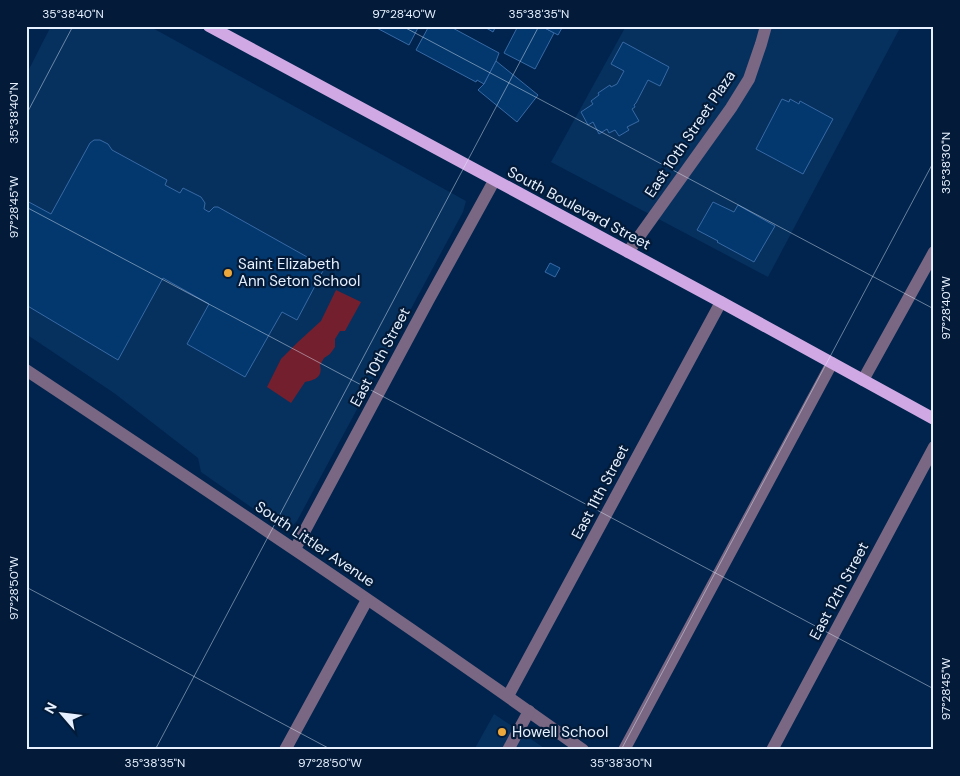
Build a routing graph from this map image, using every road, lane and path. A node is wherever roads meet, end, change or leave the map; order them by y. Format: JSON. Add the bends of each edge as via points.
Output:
{"nodes":[{"id":1,"x":209,"y":26,"type":"edge"},
{"id":2,"x":766,"y":26,"type":"edge"},
{"id":3,"x":494,"y":180,"type":"junction"},
{"id":4,"x":628,"y":252,"type":"junction"},
{"id":5,"x":934,"y":252,"type":"edge"},
{"id":6,"x":721,"y":302,"type":"junction"},
{"id":7,"x":832,"y":363,"type":"junction"},
{"id":8,"x":26,"y":370,"type":"edge"},
{"id":9,"x":863,"y":380,"type":"junction"},
{"id":10,"x":934,"y":419,"type":"edge"},
{"id":11,"x":934,"y":447,"type":"edge"},
{"id":12,"x":295,"y":549,"type":"junction"},
{"id":13,"x":367,"y":600,"type":"junction"},
{"id":14,"x":508,"y":696,"type":"junction"},
{"id":15,"x":529,"y":711,"type":"junction"},
{"id":16,"x":285,"y":750,"type":"edge"},
{"id":17,"x":508,"y":750,"type":"edge"},
{"id":18,"x":583,"y":750,"type":"edge"},
{"id":19,"x":624,"y":750,"type":"edge"},
{"id":20,"x":772,"y":750,"type":"edge"}],
"edges":[{"from":1,"to":3,"type":"main road","name":"South Boulevard Street"},
{"from":2,"to":4,"type":"street","name":"East 10th Street Plaza","via":[[748,79],[731,108]]},
{"from":3,"to":4,"type":"main road","name":"South Boulevard Street"},
{"from":3,"to":12,"type":"street","name":"East 10th Street"},
{"from":4,"to":6,"type":"main road","name":"South Boulevard Street"},
{"from":5,"to":9,"type":"street"},
{"from":6,"to":7,"type":"main road","name":"South Boulevard Street"},
{"from":6,"to":14,"type":"street","name":"East 11th Street"},
{"from":7,"to":9,"type":"main road","name":"South Boulevard Street"},
{"from":7,"to":19,"type":"street"},
{"from":8,"to":12,"type":"street","name":"South Littler Avenue"},
{"from":9,"to":10,"type":"main road","name":"South Boulevard Street"},
{"from":11,"to":20,"type":"street","name":"East 12th Street"},
{"from":12,"to":13,"type":"street","name":"South Littler Avenue"},
{"from":13,"to":14,"type":"street","name":"South Littler Avenue"},
{"from":13,"to":16,"type":"street"},
{"from":14,"to":15,"type":"street","name":"South Littler Avenue"},
{"from":15,"to":17,"type":"street"},
{"from":15,"to":18,"type":"street","name":"South Littler Avenue"}]}
